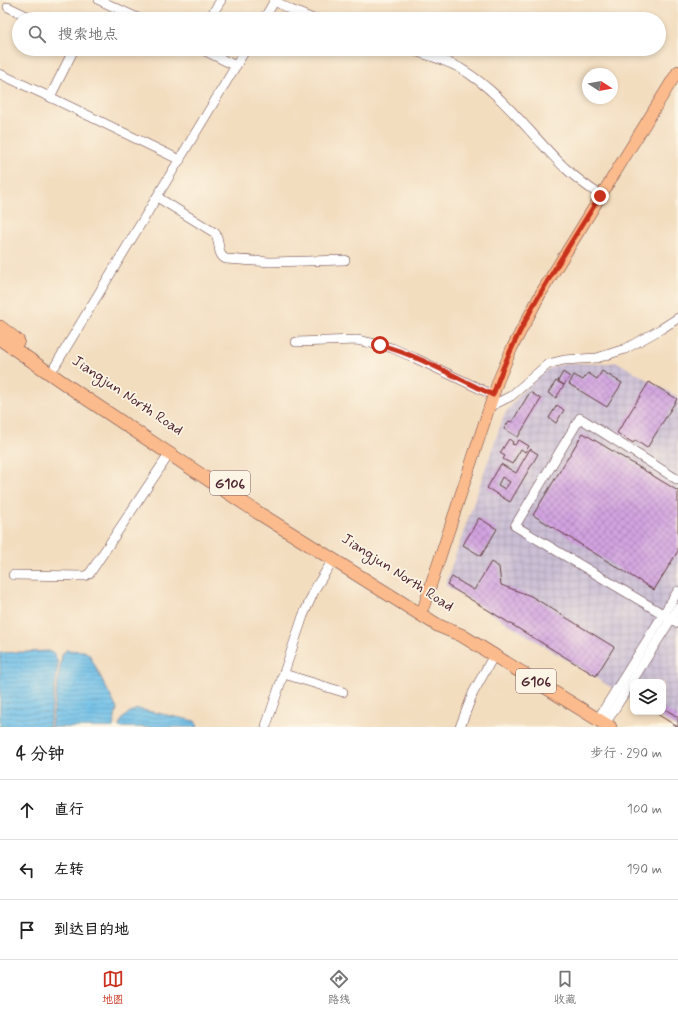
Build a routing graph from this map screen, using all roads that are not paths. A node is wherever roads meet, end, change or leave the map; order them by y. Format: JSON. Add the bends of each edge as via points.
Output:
{"nodes":[{"id":1,"x":99,"y":0,"type":"edge"},
{"id":2,"x":221,"y":0,"type":"edge"},
{"id":3,"x":273,"y":1,"type":"edge"},
{"id":4,"x":8,"y":7,"type":"dead end"},
{"id":5,"x":18,"y":12,"type":"edge"},
{"id":6,"x":125,"y":12,"type":"edge"},
{"id":7,"x":213,"y":12,"type":"edge"},
{"id":8,"x":268,"y":12,"type":"edge"},
{"id":9,"x":296,"y":12,"type":"edge"},
{"id":10,"x":70,"y":56,"type":"edge"},
{"id":11,"x":215,"y":56,"type":"edge"},
{"id":12,"x":242,"y":56,"type":"edge"},
{"id":13,"x":430,"y":56,"type":"edge"},
{"id":14,"x":236,"y":66,"type":"junction"},
{"id":15,"x":678,"y":71,"type":"edge"},
{"id":16,"x":0,"y":74,"type":"edge"},
{"id":17,"x":50,"y":97,"type":"junction"},
{"id":18,"x":180,"y":160,"type":"junction"},
{"id":19,"x":600,"y":196,"type":"junction"},
{"id":20,"x":157,"y":197,"type":"junction"},
{"id":21,"x":345,"y":260,"type":"dead end"},
{"id":22,"x":678,"y":318,"type":"edge"},
{"id":23,"x":0,"y":328,"type":"edge"},
{"id":24,"x":0,"y":339,"type":"edge"},
{"id":25,"x":296,"y":342,"type":"dead end"},
{"id":26,"x":55,"y":366,"type":"junction"},
{"id":27,"x":493,"y":395,"type":"junction"},
{"id":28,"x":489,"y":407,"type":"junction"},
{"id":29,"x":170,"y":453,"type":"junction"},
{"id":30,"x":678,"y":480,"type":"edge"},
{"id":31,"x":333,"y":560,"type":"junction"},
{"id":32,"x":14,"y":575,"type":"dead end"},
{"id":33,"x":678,"y":591,"type":"edge"},
{"id":34,"x":424,"y":606,"type":"junction"},
{"id":35,"x":678,"y":608,"type":"edge"},
{"id":36,"x":671,"y":618,"type":"edge"},
{"id":37,"x":461,"y":634,"type":"junction"},
{"id":38,"x":494,"y":655,"type":"junction"},
{"id":39,"x":284,"y":674,"type":"junction"},
{"id":40,"x":343,"y":692,"type":"dead end"},
{"id":41,"x":604,"y":723,"type":"edge"},
{"id":42,"x":266,"y":726,"type":"edge"},
{"id":43,"x":460,"y":727,"type":"edge"}],
"edges":[{"from":1,"to":6,"type":"street"},
{"from":2,"to":7,"type":"street"},
{"from":3,"to":8,"type":"street"},
{"from":3,"to":9,"type":"street"},
{"from":4,"to":5,"type":"street"},
{"from":10,"to":17,"type":"street"},
{"from":11,"to":14,"type":"street"},
{"from":12,"to":14,"type":"street"},
{"from":13,"to":19,"type":"street","via":[[469,74],[494,94],[517,115],[563,166]]},
{"from":14,"to":18,"type":"street"},
{"from":15,"to":19,"type":"main road"},
{"from":16,"to":17,"type":"street"},
{"from":17,"to":18,"type":"street"},
{"from":18,"to":20,"type":"street"},
{"from":19,"to":27,"type":"main road","via":[[530,311],[503,367]]},
{"from":20,"to":21,"type":"street","via":[[216,233],[222,258],[270,262]]},
{"from":20,"to":26,"type":"street"},
{"from":22,"to":28,"type":"street","via":[[625,349],[597,358],[564,360],[548,364],[511,396]]},
{"from":23,"to":26,"type":"highway","name":"Jiangjun North Road","number":"G106"},
{"from":24,"to":29,"type":"highway","name":"Jiangjun North Road","number":"G106"},
{"from":25,"to":27,"type":"street","via":[[357,340],[392,348]]},
{"from":26,"to":34,"type":"highway","name":"Jiangjun North Road","number":"G106","via":[[262,504]]},
{"from":27,"to":28,"type":"main road"},
{"from":28,"to":34,"type":"main road"},
{"from":29,"to":31,"type":"highway","name":"Jiangjun North Road","number":"G106"},
{"from":29,"to":32,"type":"street","via":[[90,573],[85,576]]},
{"from":30,"to":36,"type":"street","via":[[580,418],[515,526]]},
{"from":31,"to":37,"type":"highway","name":"Jiangjun North Road","number":"G106","via":[[439,626]]},
{"from":31,"to":39,"type":"street","via":[[307,606]]},
{"from":33,"to":36,"type":"street"},
{"from":34,"to":37,"type":"highway","name":"Jiangjun North Road","number":"G106"},
{"from":35,"to":36,"type":"street"},
{"from":36,"to":41,"type":"street"},
{"from":37,"to":38,"type":"highway","number":"G106"},
{"from":38,"to":41,"type":"highway","number":"G106"},
{"from":38,"to":43,"type":"street","via":[[473,693]]},
{"from":39,"to":40,"type":"street"},
{"from":39,"to":42,"type":"street"}]}
